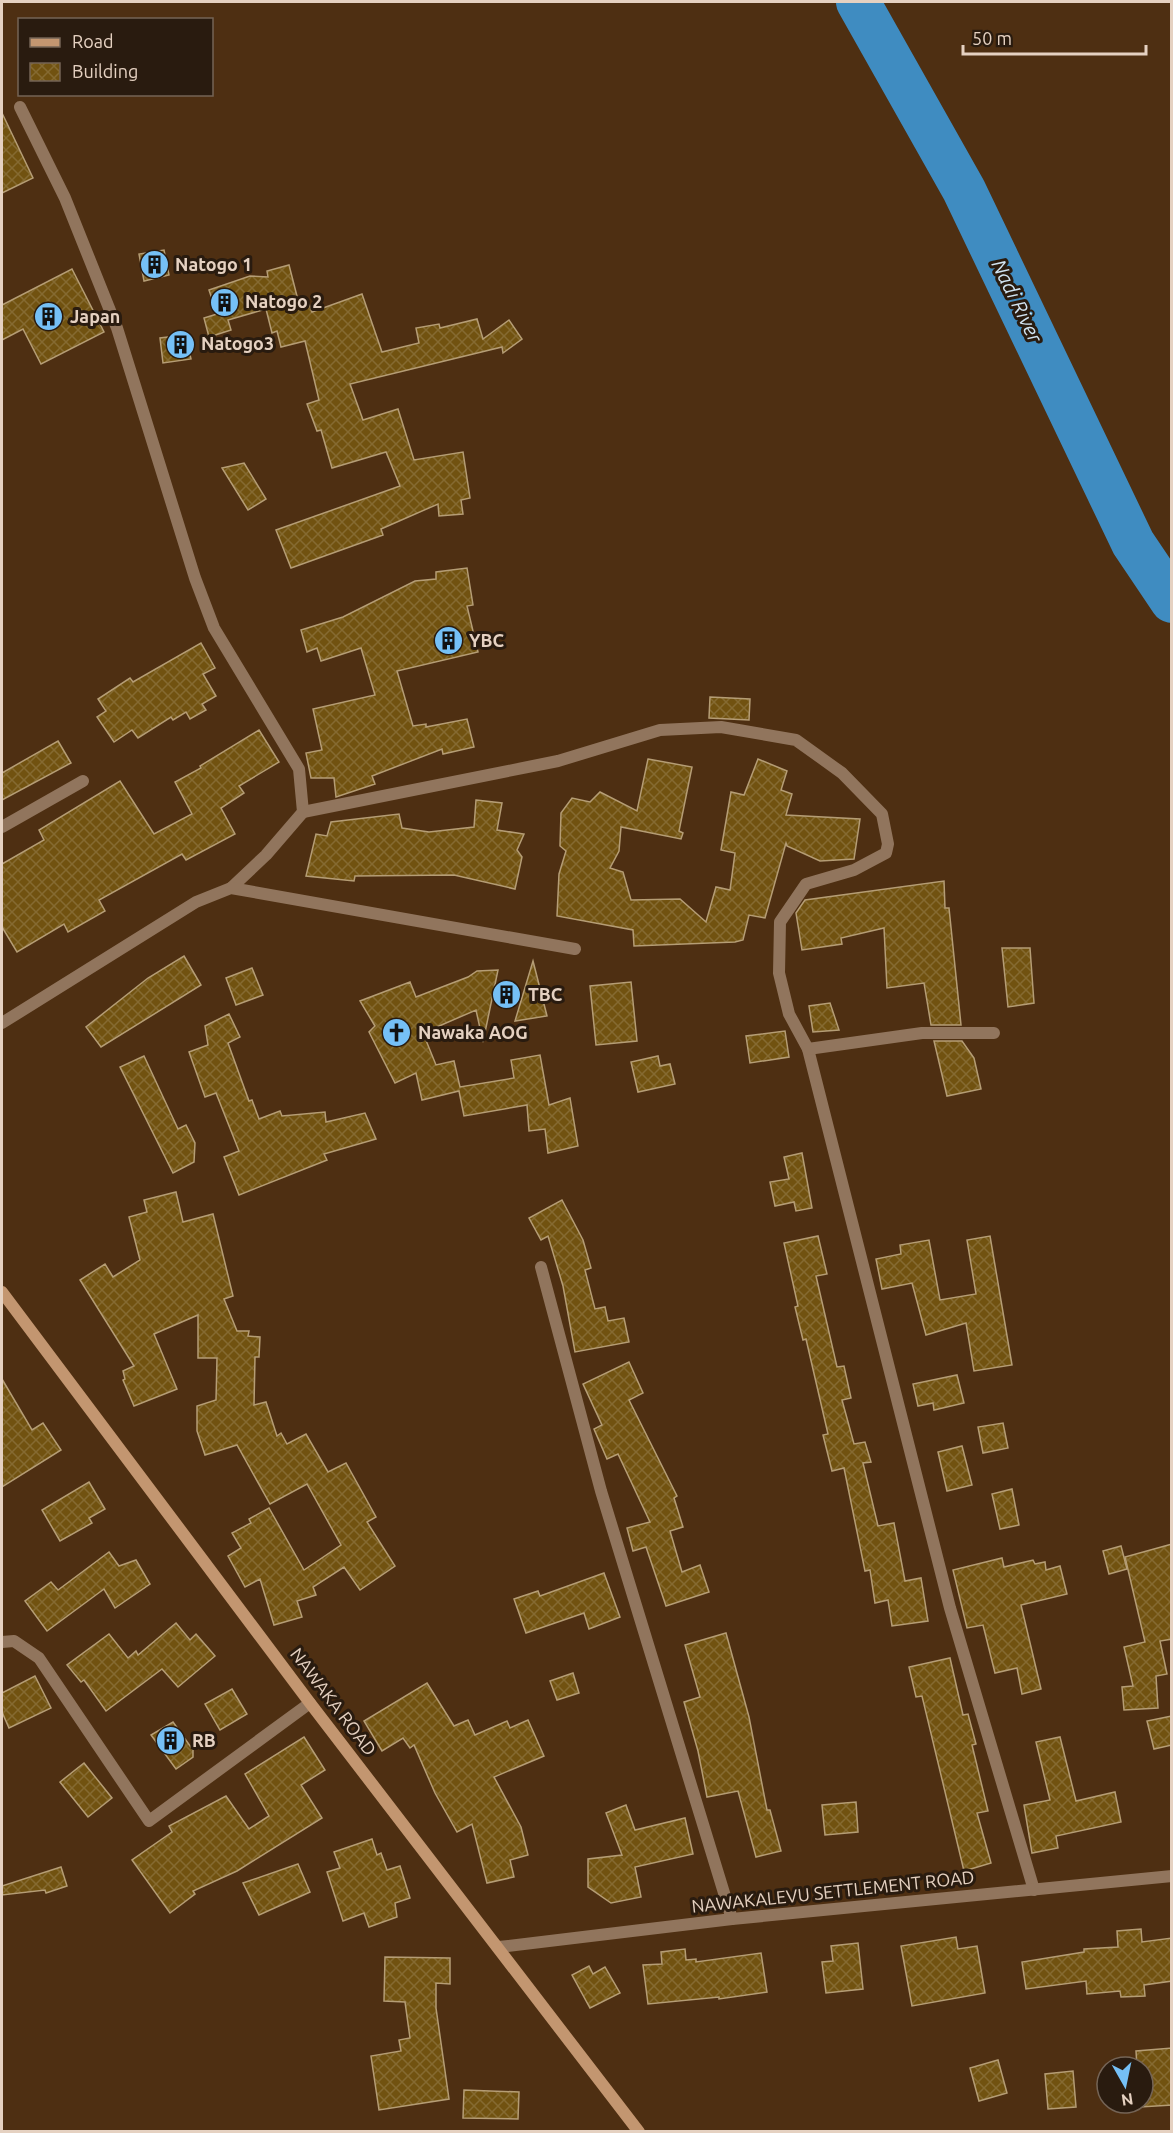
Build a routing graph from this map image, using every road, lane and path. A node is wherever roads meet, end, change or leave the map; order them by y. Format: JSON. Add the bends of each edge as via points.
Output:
{"nodes":[{"id":1,"x":20,"y":108,"type":"dead end"},
{"id":2,"x":83,"y":781,"type":"dead end"},
{"id":3,"x":303,"y":812,"type":"junction"},
{"id":4,"x":2,"y":827,"type":"edge"},
{"id":5,"x":231,"y":888,"type":"junction"},
{"id":6,"x":576,"y":949,"type":"dead end"},
{"id":7,"x":2,"y":1023,"type":"edge"},
{"id":8,"x":994,"y":1033,"type":"dead end"},
{"id":9,"x":807,"y":1049,"type":"junction"},
{"id":10,"x":541,"y":1267,"type":"dead end"},
{"id":11,"x":2,"y":1292,"type":"edge"},
{"id":12,"x":2,"y":1642,"type":"edge"},
{"id":13,"x":310,"y":1703,"type":"junction"},
{"id":14,"x":1172,"y":1876,"type":"edge"},
{"id":15,"x":1034,"y":1890,"type":"junction"},
{"id":16,"x":732,"y":1919,"type":"junction"},
{"id":17,"x":499,"y":1947,"type":"junction"},
{"id":18,"x":639,"y":2132,"type":"edge"}],
"edges":[{"from":1,"to":3,"type":"street","via":[[65,198],[117,328],[214,628],[299,769]]},
{"from":2,"to":4,"type":"street"},
{"from":3,"to":5,"type":"street"},
{"from":3,"to":9,"type":"street","via":[[558,761],[660,730],[721,727],[796,740],[842,772],[882,814],[888,844],[886,854],[854,870],[806,884],[780,922],[779,973],[789,1014]]},
{"from":5,"to":6,"type":"street"},
{"from":5,"to":7,"type":"street","via":[[196,902]]},
{"from":8,"to":9,"type":"street","via":[[922,1033]]},
{"from":9,"to":15,"type":"street","via":[[950,1608]]},
{"from":10,"to":16,"type":"street","via":[[601,1491]]},
{"from":11,"to":13,"type":"street","name":"NAWAKA ROAD"},
{"from":12,"to":13,"type":"street","via":[[14,1641],[39,1658],[149,1821]]},
{"from":13,"to":17,"type":"street","name":"NAWAKA ROAD"},
{"from":14,"to":15,"type":"street","name":"NAWAKALEVU SETTLEMENT ROAD"},
{"from":15,"to":16,"type":"street","name":"NAWAKALEVU SETTLEMENT ROAD"},
{"from":16,"to":17,"type":"street","name":"NAWAKALEVU SETTLEMENT ROAD"},
{"from":17,"to":18,"type":"street","name":"NAWAKA ROAD"}]}
